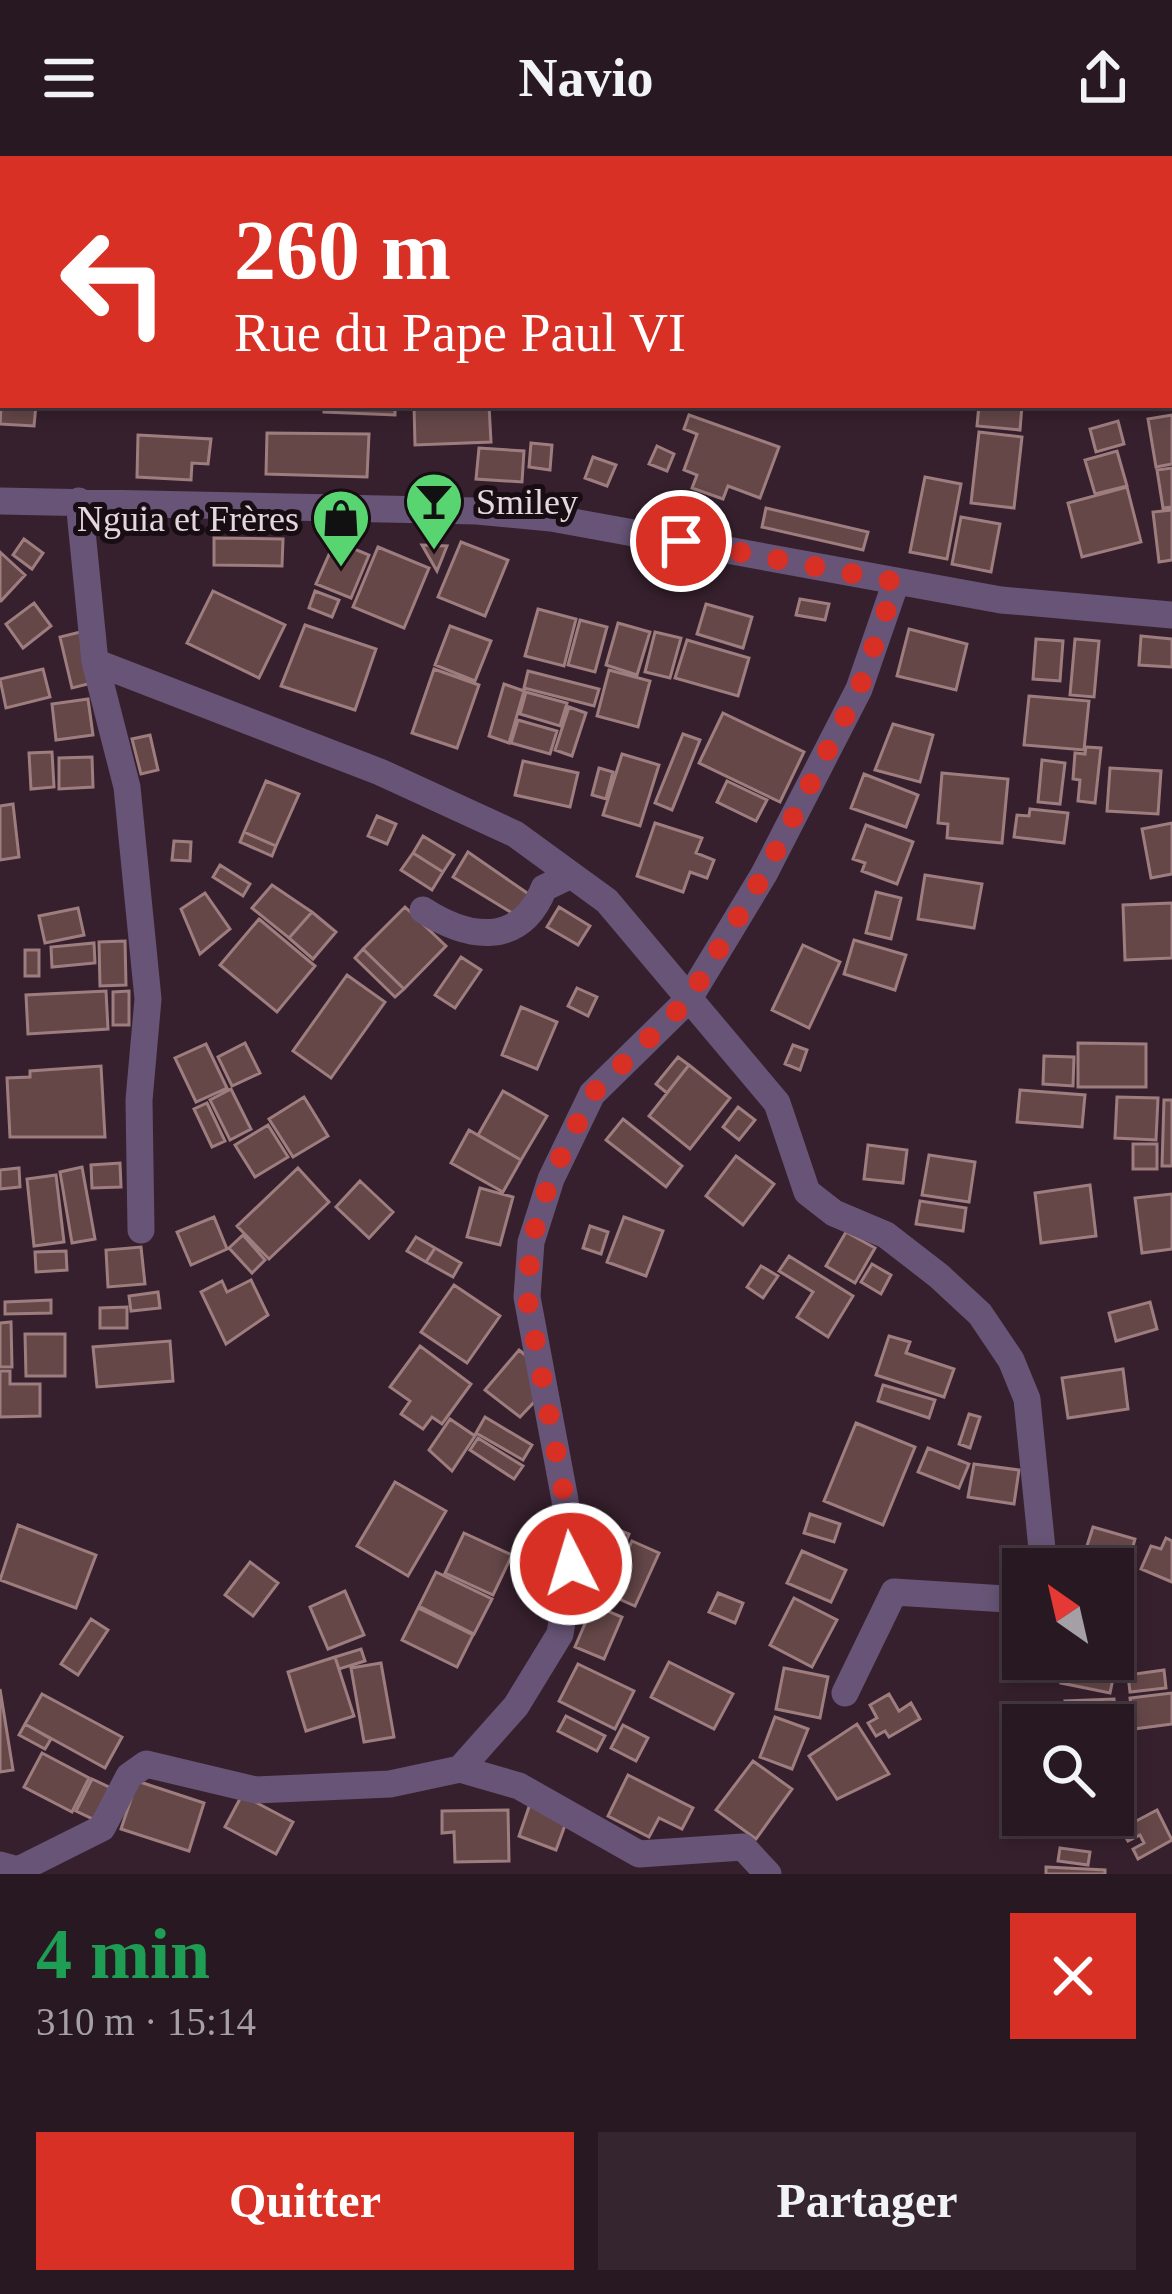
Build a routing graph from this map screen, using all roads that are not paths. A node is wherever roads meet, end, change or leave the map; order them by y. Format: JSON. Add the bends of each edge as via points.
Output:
{"nodes":[{"id":1,"x":0,"y":501,"type":"edge"},
{"id":2,"x":79,"y":501,"type":"junction"},
{"id":3,"x":896,"y":582,"type":"junction"},
{"id":4,"x":1172,"y":615,"type":"edge"},
{"id":5,"x":95,"y":662,"type":"junction"},
{"id":6,"x":571,"y":875,"type":"junction"},
{"id":7,"x":423,"y":910,"type":"dead end"},
{"id":8,"x":688,"y":1000,"type":"junction"},
{"id":9,"x":141,"y":1230,"type":"dead end"},
{"id":10,"x":1042,"y":1548,"type":"edge"},
{"id":11,"x":1002,"y":1599,"type":"edge"},
{"id":12,"x":845,"y":1693,"type":"dead end"},
{"id":13,"x":460,"y":1769,"type":"junction"},
{"id":14,"x":0,"y":1865,"type":"edge"},
{"id":15,"x":768,"y":1874,"type":"edge"}],
"edges":[{"from":1,"to":2,"type":"street"},
{"from":2,"to":3,"type":"street","via":[[551,518]]},
{"from":2,"to":5,"type":"street"},
{"from":3,"to":4,"type":"street","via":[[1060,608]]},
{"from":3,"to":8,"type":"street","via":[[859,689]]},
{"from":5,"to":6,"type":"street","via":[[399,781],[515,833]]},
{"from":5,"to":9,"type":"street","via":[[127,787],[148,999]]},
{"from":6,"to":7,"type":"street","via":[[544,888],[520,921],[484,935],[454,930]]},
{"from":6,"to":8,"type":"street","via":[[607,901]]},
{"from":8,"to":10,"type":"street","via":[[777,1102],[807,1192],[886,1235],[939,1276],[980,1314],[1011,1360],[1027,1399]]},
{"from":8,"to":13,"type":"street","via":[[592,1094],[550,1179],[531,1242],[527,1297],[571,1564],[560,1634],[516,1706]]},
{"from":11,"to":12,"type":"street","via":[[893,1592]]},
{"from":13,"to":14,"type":"street","via":[[390,1784],[256,1790],[146,1764],[129,1776],[102,1828],[17,1870]]},
{"from":13,"to":15,"type":"street","via":[[520,1786],[639,1853],[743,1847]]}]}
